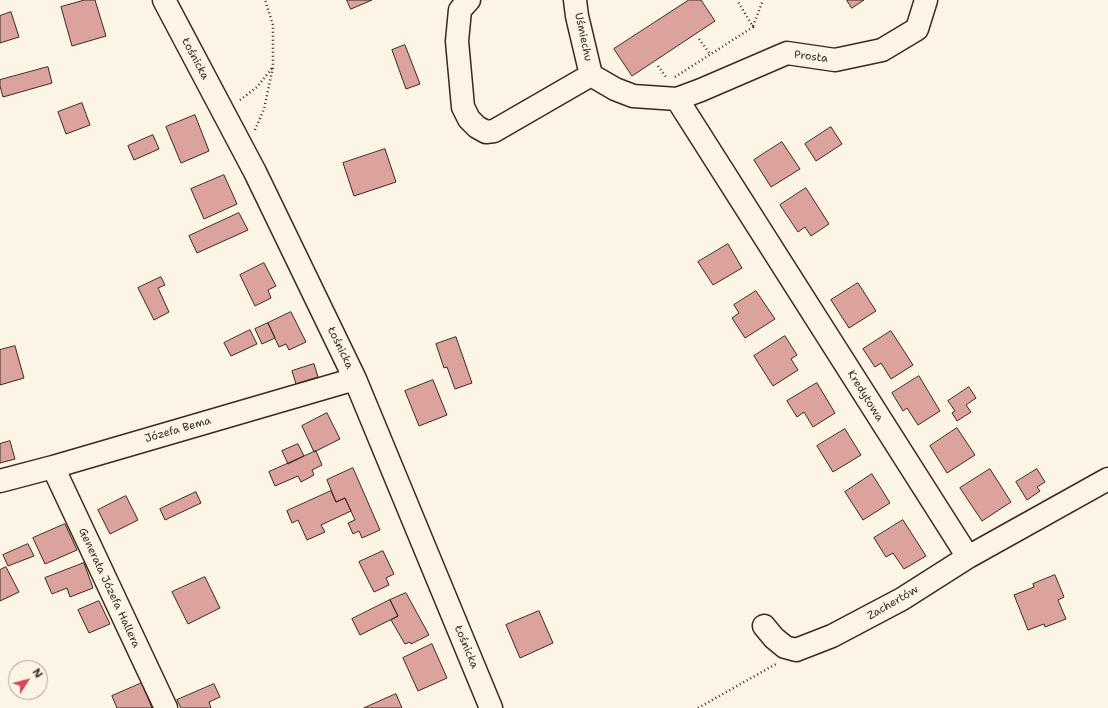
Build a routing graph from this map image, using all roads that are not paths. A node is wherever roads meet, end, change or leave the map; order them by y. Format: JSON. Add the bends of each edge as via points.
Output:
{"nodes":[{"id":1,"x":164,"y":0,"type":"edge"},
{"id":2,"x":469,"y":0,"type":"edge"},
{"id":3,"x":575,"y":0,"type":"edge"},
{"id":4,"x":926,"y":0,"type":"edge"},
{"id":5,"x":591,"y":75,"type":"junction"},
{"id":6,"x":674,"y":89,"type":"junction"},
{"id":7,"x":355,"y":379,"type":"junction"},
{"id":8,"x":53,"y":467,"type":"junction"},
{"id":9,"x":1108,"y":479,"type":"edge"},
{"id":10,"x":0,"y":481,"type":"edge"},
{"id":11,"x":968,"y":557,"type":"junction"},
{"id":12,"x":764,"y":626,"type":"dead end"},
{"id":13,"x":166,"y":708,"type":"edge"},
{"id":14,"x":491,"y":708,"type":"edge"}],
"edges":[{"from":1,"to":7,"type":"street","name":"Łośnicka","via":[[245,154]]},
{"from":2,"to":5,"type":"street","via":[[460,10],[457,41],[463,107],[477,127],[486,132],[494,131]]},
{"from":3,"to":5,"type":"street","name":"Uśmiechu"},
{"from":4,"to":6,"type":"street","name":"Prosta","via":[[917,29],[882,50],[835,60],[787,53],[701,90]]},
{"from":5,"to":6,"type":"street","via":[[633,96],[647,97]]},
{"from":6,"to":11,"type":"street","name":"Kredytowa"},
{"from":7,"to":8,"type":"street","name":"Józefa Bema"},
{"from":7,"to":14,"type":"street","name":"Łośnicka"},
{"from":8,"to":10,"type":"street","name":"Józefa Bema"},
{"from":8,"to":13,"type":"street","name":"Generała Józefa Hallera"},
{"from":9,"to":11,"type":"street"},
{"from":11,"to":12,"type":"street","name":"Zachertów","via":[[902,599],[832,636],[796,650],[785,647]]}]}
